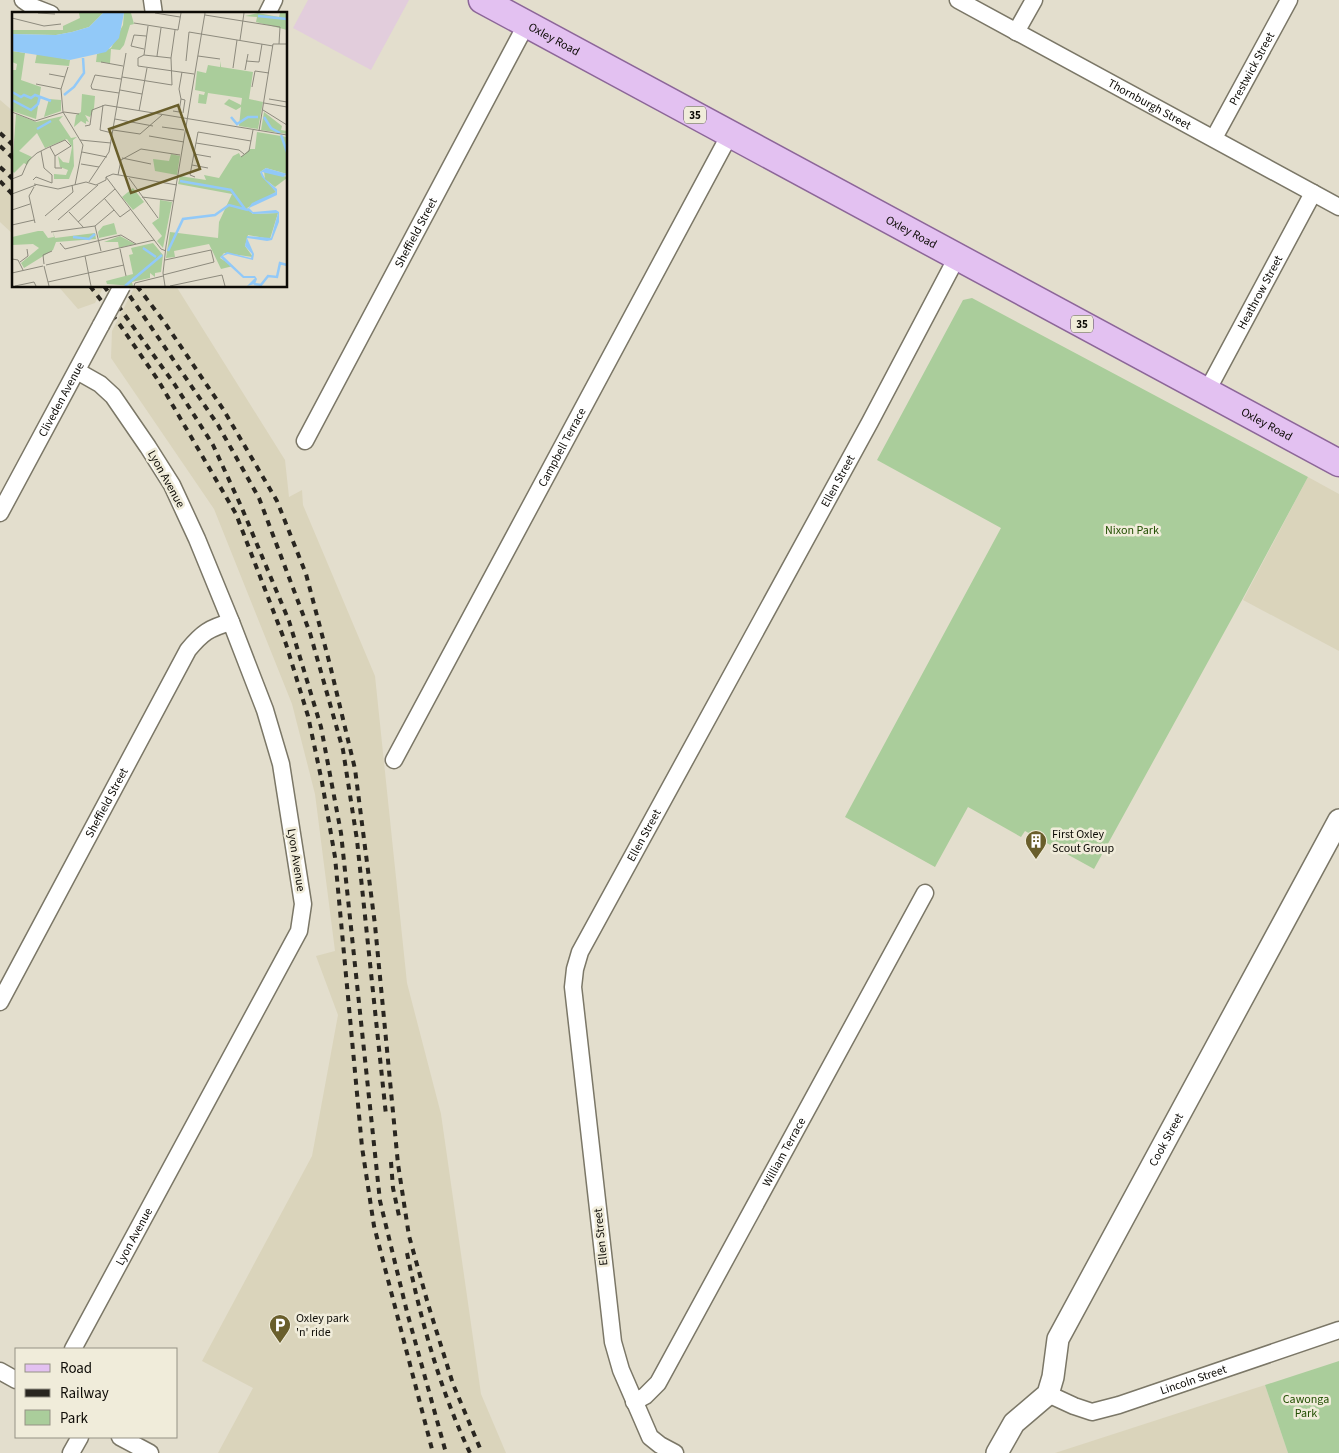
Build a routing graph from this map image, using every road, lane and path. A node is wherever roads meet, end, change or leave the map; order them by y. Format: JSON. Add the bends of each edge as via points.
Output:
{"nodes":[{"id":1,"x":23,"y":0,"type":"edge"},
{"id":2,"x":274,"y":0,"type":"edge"},
{"id":3,"x":482,"y":0,"type":"edge"},
{"id":4,"x":958,"y":0,"type":"edge"},
{"id":5,"x":1034,"y":0,"type":"edge"},
{"id":6,"x":1290,"y":0,"type":"edge"},
{"id":7,"x":46,"y":12,"type":"edge"},
{"id":8,"x":268,"y":12,"type":"edge"},
{"id":9,"x":527,"y":23,"type":"junction"},
{"id":10,"x":1016,"y":32,"type":"junction"},
{"id":11,"x":730,"y":134,"type":"junction"},
{"id":12,"x":1214,"y":138,"type":"junction"},
{"id":13,"x":1313,"y":193,"type":"junction"},
{"id":14,"x":1339,"y":207,"type":"edge"},
{"id":15,"x":957,"y":257,"type":"junction"},
{"id":16,"x":121,"y":288,"type":"edge"},
{"id":17,"x":77,"y":371,"type":"junction"},
{"id":18,"x":1207,"y":391,"type":"junction"},
{"id":19,"x":305,"y":440,"type":"dead end"},
{"id":20,"x":1339,"y":464,"type":"edge"},
{"id":21,"x":0,"y":513,"type":"edge"},
{"id":22,"x":231,"y":622,"type":"junction"},
{"id":23,"x":394,"y":760,"type":"dead end"},
{"id":24,"x":1339,"y":820,"type":"edge"},
{"id":25,"x":925,"y":894,"type":"dead end"},
{"id":26,"x":0,"y":1002,"type":"edge"},
{"id":27,"x":1339,"y":1330,"type":"edge"},
{"id":28,"x":74,"y":1348,"type":"edge"},
{"id":29,"x":0,"y":1371,"type":"edge"},
{"id":30,"x":15,"y":1379,"type":"edge"},
{"id":31,"x":1048,"y":1394,"type":"junction"},
{"id":32,"x":634,"y":1402,"type":"junction"},
{"id":33,"x":79,"y":1438,"type":"edge"},
{"id":34,"x":122,"y":1438,"type":"edge"},
{"id":35,"x":71,"y":1453,"type":"edge"},
{"id":36,"x":150,"y":1453,"type":"edge"},
{"id":37,"x":675,"y":1453,"type":"edge"},
{"id":38,"x":997,"y":1453,"type":"edge"}],
"edges":[{"from":1,"to":7,"type":"street"},
{"from":2,"to":8,"type":"street"},
{"from":3,"to":9,"type":"main road","name":"Oxley Road","number":"35"},
{"from":4,"to":10,"type":"street","name":"Thornburgh Street"},
{"from":5,"to":10,"type":"street"},
{"from":6,"to":12,"type":"street","name":"Prestwick Street"},
{"from":9,"to":11,"type":"main road","name":"Oxley Road","number":"35"},
{"from":9,"to":19,"type":"street","name":"Sheffield Street"},
{"from":10,"to":12,"type":"street","name":"Thornburgh Street"},
{"from":11,"to":15,"type":"main road","name":"Oxley Road","number":"35"},
{"from":11,"to":23,"type":"street","name":"Campbell Terrace"},
{"from":12,"to":13,"type":"street","name":"Thornburgh Street"},
{"from":13,"to":14,"type":"street","name":"Thornburgh Street"},
{"from":13,"to":18,"type":"street","name":"Heathrow Street"},
{"from":15,"to":18,"type":"main road","name":"Oxley Road","number":"35"},
{"from":15,"to":32,"type":"street","name":"Ellen Street","via":[[580,952],[575,969],[573,987],[613,1342],[620,1370]]},
{"from":16,"to":17,"type":"street","name":"Cliveden Avenue","bridge":true},
{"from":17,"to":21,"type":"street","name":"Cliveden Avenue"},
{"from":17,"to":22,"type":"street","name":"Lyon Avenue","via":[[113,396],[172,485]]},
{"from":18,"to":20,"type":"main road","name":"Oxley Road","number":"35"},
{"from":22,"to":26,"type":"street","name":"Sheffield Street","via":[[201,634],[188,650]]},
{"from":22,"to":28,"type":"street","name":"Lyon Avenue","via":[[265,710],[281,764],[303,904],[299,931]]},
{"from":24,"to":31,"type":"street","name":"Cook Street","via":[[1058,1339]]},
{"from":25,"to":32,"type":"street","name":"William Terrace","via":[[658,1383]]},
{"from":27,"to":31,"type":"street","name":"Lincoln Street","via":[[1092,1412]]},
{"from":29,"to":30,"type":"street"},
{"from":31,"to":38,"type":"street","via":[[1014,1423]]},
{"from":32,"to":37,"type":"street","name":"Ellen Street","via":[[650,1437]]},
{"from":33,"to":35,"type":"street"},
{"from":34,"to":36,"type":"street"}]}
